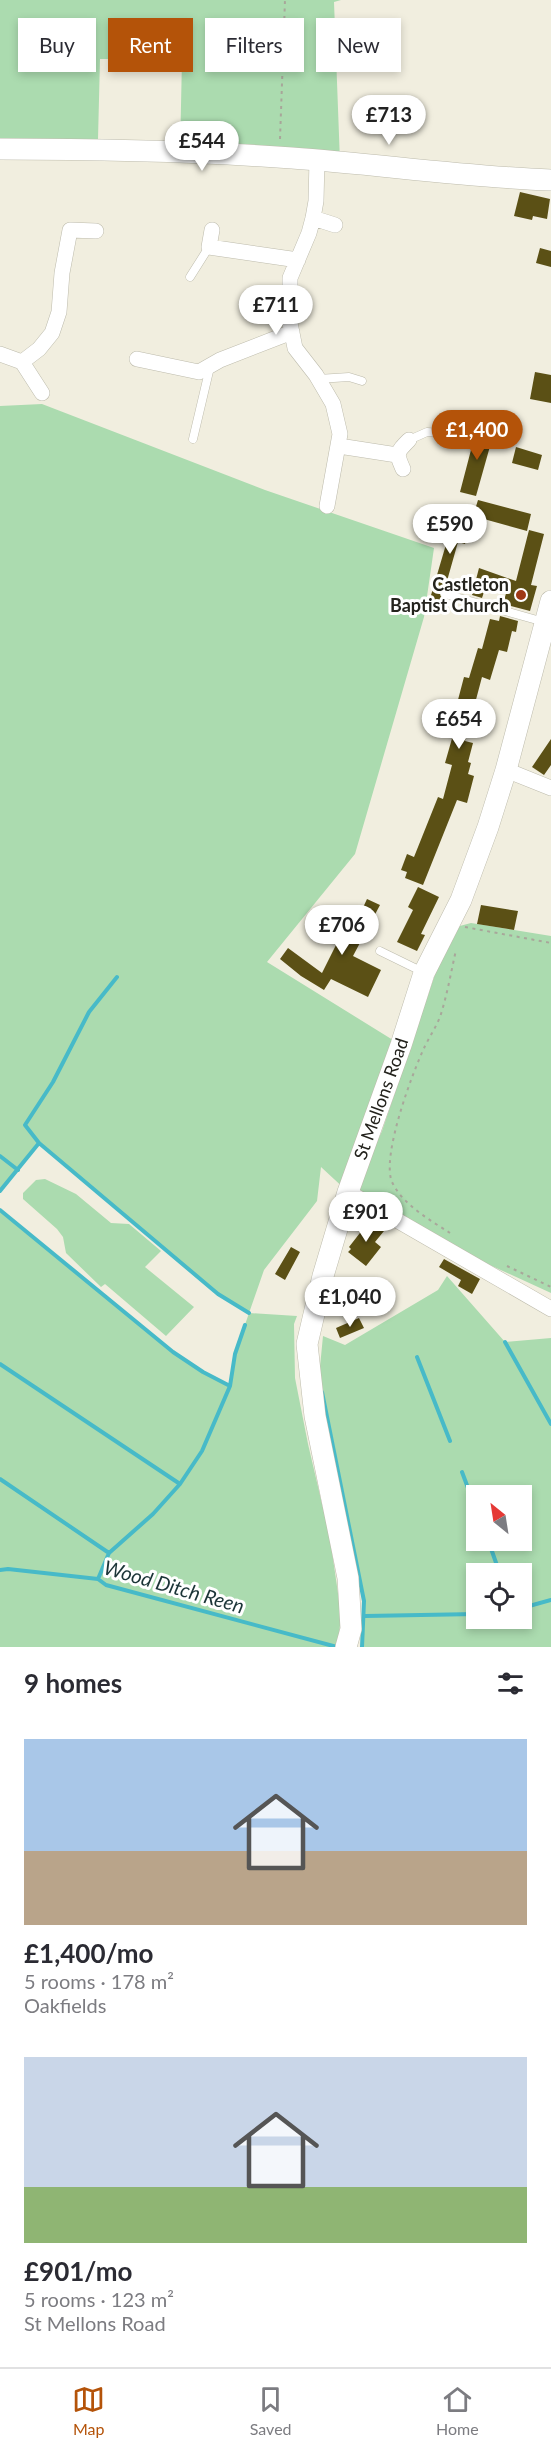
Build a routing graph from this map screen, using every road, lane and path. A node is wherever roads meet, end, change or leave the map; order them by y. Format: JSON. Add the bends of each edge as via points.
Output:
{"nodes":[{"id":1,"x":285,"y":0,"type":"edge"},
{"id":2,"x":0,"y":149,"type":"edge"},
{"id":3,"x":278,"y":157,"type":"junction"},
{"id":4,"x":316,"y":160,"type":"junction"},
{"id":5,"x":551,"y":180,"type":"edge"},
{"id":6,"x":313,"y":218,"type":"junction"},
{"id":7,"x":335,"y":225,"type":"dead end"},
{"id":8,"x":212,"y":230,"type":"dead end"},
{"id":9,"x":96,"y":231,"type":"dead end"},
{"id":10,"x":209,"y":247,"type":"junction"},
{"id":11,"x":298,"y":260,"type":"junction"},
{"id":12,"x":190,"y":277,"type":"dead end"},
{"id":13,"x":292,"y":332,"type":"junction"},
{"id":14,"x":0,"y":354,"type":"edge"},
{"id":15,"x":137,"y":359,"type":"dead end"},
{"id":16,"x":22,"y":362,"type":"junction"},
{"id":17,"x":210,"y":365,"type":"junction"},
{"id":18,"x":318,"y":379,"type":"junction"},
{"id":19,"x":362,"y":381,"type":"dead end"},
{"id":20,"x":42,"y":393,"type":"dead end"},
{"id":21,"x":441,"y":433,"type":"dead end"},
{"id":22,"x":194,"y":439,"type":"dead end"},
{"id":23,"x":408,"y":440,"type":"joint"},
{"id":24,"x":339,"y":446,"type":"junction"},
{"id":25,"x":327,"y":506,"type":"dead end"},
{"id":26,"x":444,"y":594,"type":"dead end"},
{"id":27,"x":551,"y":601,"type":"edge"},
{"id":28,"x":546,"y":623,"type":"junction"},
{"id":29,"x":506,"y":770,"type":"junction"},
{"id":30,"x":551,"y":788,"type":"edge"},
{"id":31,"x":461,"y":928,"type":"dead end"},
{"id":32,"x":551,"y":943,"type":"edge"},
{"id":33,"x":380,"y":951,"type":"dead end"},
{"id":34,"x":456,"y":951,"type":"dead end"},
{"id":35,"x":424,"y":973,"type":"junction"},
{"id":36,"x":348,"y":1192,"type":"junction"},
{"id":37,"x":456,"y":1237,"type":"dead end"},
{"id":38,"x":503,"y":1264,"type":"dead end"},
{"id":39,"x":551,"y":1287,"type":"edge"},
{"id":40,"x":551,"y":1309,"type":"edge"},
{"id":41,"x":346,"y":1647,"type":"edge"}],
"edges":[{"from":1,"to":3,"type":"path"},
{"from":2,"to":3,"type":"street","via":[[134,149]]},
{"from":3,"to":4,"type":"street"},
{"from":4,"to":5,"type":"street","via":[[492,178]]},
{"from":4,"to":6,"type":"street"},
{"from":6,"to":7,"type":"street"},
{"from":6,"to":11,"type":"street"},
{"from":8,"to":10,"type":"street"},
{"from":9,"to":16,"type":"street","via":[[70,230],[52,333]]},
{"from":10,"to":11,"type":"street"},
{"from":10,"to":12,"type":"lane"},
{"from":11,"to":13,"type":"street","via":[[290,278]]},
{"from":13,"to":17,"type":"street"},
{"from":13,"to":18,"type":"street","via":[[295,348]]},
{"from":14,"to":16,"type":"street"},
{"from":15,"to":17,"type":"street","via":[[199,372]]},
{"from":16,"to":20,"type":"street"},
{"from":17,"to":22,"type":"lane"},
{"from":18,"to":19,"type":"lane","via":[[350,377]]},
{"from":18,"to":24,"type":"street","via":[[333,404]]},
{"from":21,"to":23,"type":"lane","via":[[427,432]]},
{"from":23,"to":24,"type":"street","via":[[400,462]]},
{"from":24,"to":25,"type":"street"},
{"from":26,"to":28,"type":"lane"},
{"from":27,"to":28,"type":"street","name":"St Mellons Road"},
{"from":28,"to":29,"type":"street","name":"St Mellons Road"},
{"from":29,"to":30,"type":"street"},
{"from":29,"to":35,"type":"street","name":"St Mellons Road","via":[[461,900]]},
{"from":31,"to":32,"type":"path"},
{"from":33,"to":35,"type":"lane"},
{"from":34,"to":37,"type":"path","via":[[440,1017],[411,1080],[390,1161],[391,1180],[397,1190],[414,1209]]},
{"from":35,"to":36,"type":"street","name":"St Mellons Road"},
{"from":36,"to":40,"type":"street"},
{"from":36,"to":41,"type":"street","name":"St Mellons Road","via":[[322,1276],[307,1344],[315,1416],[348,1578],[351,1629]]},
{"from":38,"to":39,"type":"path"}]}
